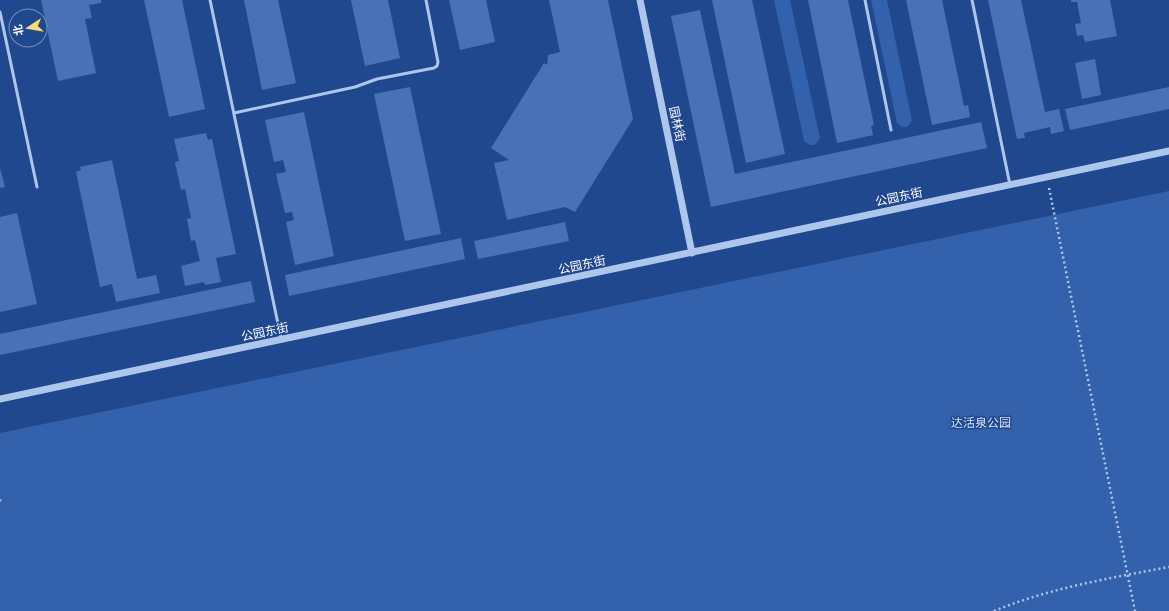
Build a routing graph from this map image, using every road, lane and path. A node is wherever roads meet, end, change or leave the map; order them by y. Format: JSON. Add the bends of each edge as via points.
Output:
{"nodes":[{"id":1,"x":210,"y":0,"type":"edge"},
{"id":2,"x":426,"y":0,"type":"edge"},
{"id":3,"x":640,"y":0,"type":"edge"},
{"id":4,"x":865,"y":0,"type":"edge"},
{"id":5,"x":972,"y":0,"type":"edge"},
{"id":6,"x":0,"y":12,"type":"edge"},
{"id":7,"x":234,"y":113,"type":"junction"},
{"id":8,"x":891,"y":130,"type":"dead end"},
{"id":9,"x":1169,"y":151,"type":"edge"},
{"id":10,"x":1047,"y":177,"type":"junction"},
{"id":11,"x":1010,"y":185,"type":"junction"},
{"id":12,"x":37,"y":187,"type":"dead end"},
{"id":13,"x":692,"y":253,"type":"junction"},
{"id":14,"x":282,"y":340,"type":"junction"},
{"id":15,"x":0,"y":399,"type":"edge"},
{"id":16,"x":1169,"y":567,"type":"edge"},
{"id":17,"x":1128,"y":574,"type":"junction"},
{"id":18,"x":994,"y":611,"type":"edge"},
{"id":19,"x":1135,"y":611,"type":"edge"}],
"edges":[{"from":1,"to":7,"type":"lane"},
{"from":2,"to":7,"type":"lane","via":[[438,62],[434,68]]},
{"from":3,"to":13,"type":"street","name":"园林街"},
{"from":4,"to":8,"type":"lane"},
{"from":5,"to":11,"type":"lane"},
{"from":6,"to":12,"type":"lane"},
{"from":7,"to":14,"type":"lane"},
{"from":9,"to":10,"type":"street","name":"公园东街"},
{"from":10,"to":11,"type":"street","name":"公园东街"},
{"from":10,"to":17,"type":"path"},
{"from":11,"to":13,"type":"street","name":"公园东街"},
{"from":13,"to":14,"type":"street","name":"公园东街"},
{"from":14,"to":15,"type":"street","name":"公园东街"},
{"from":16,"to":17,"type":"path"},
{"from":17,"to":18,"type":"path","via":[[1048,593]]},
{"from":17,"to":19,"type":"path"}]}
